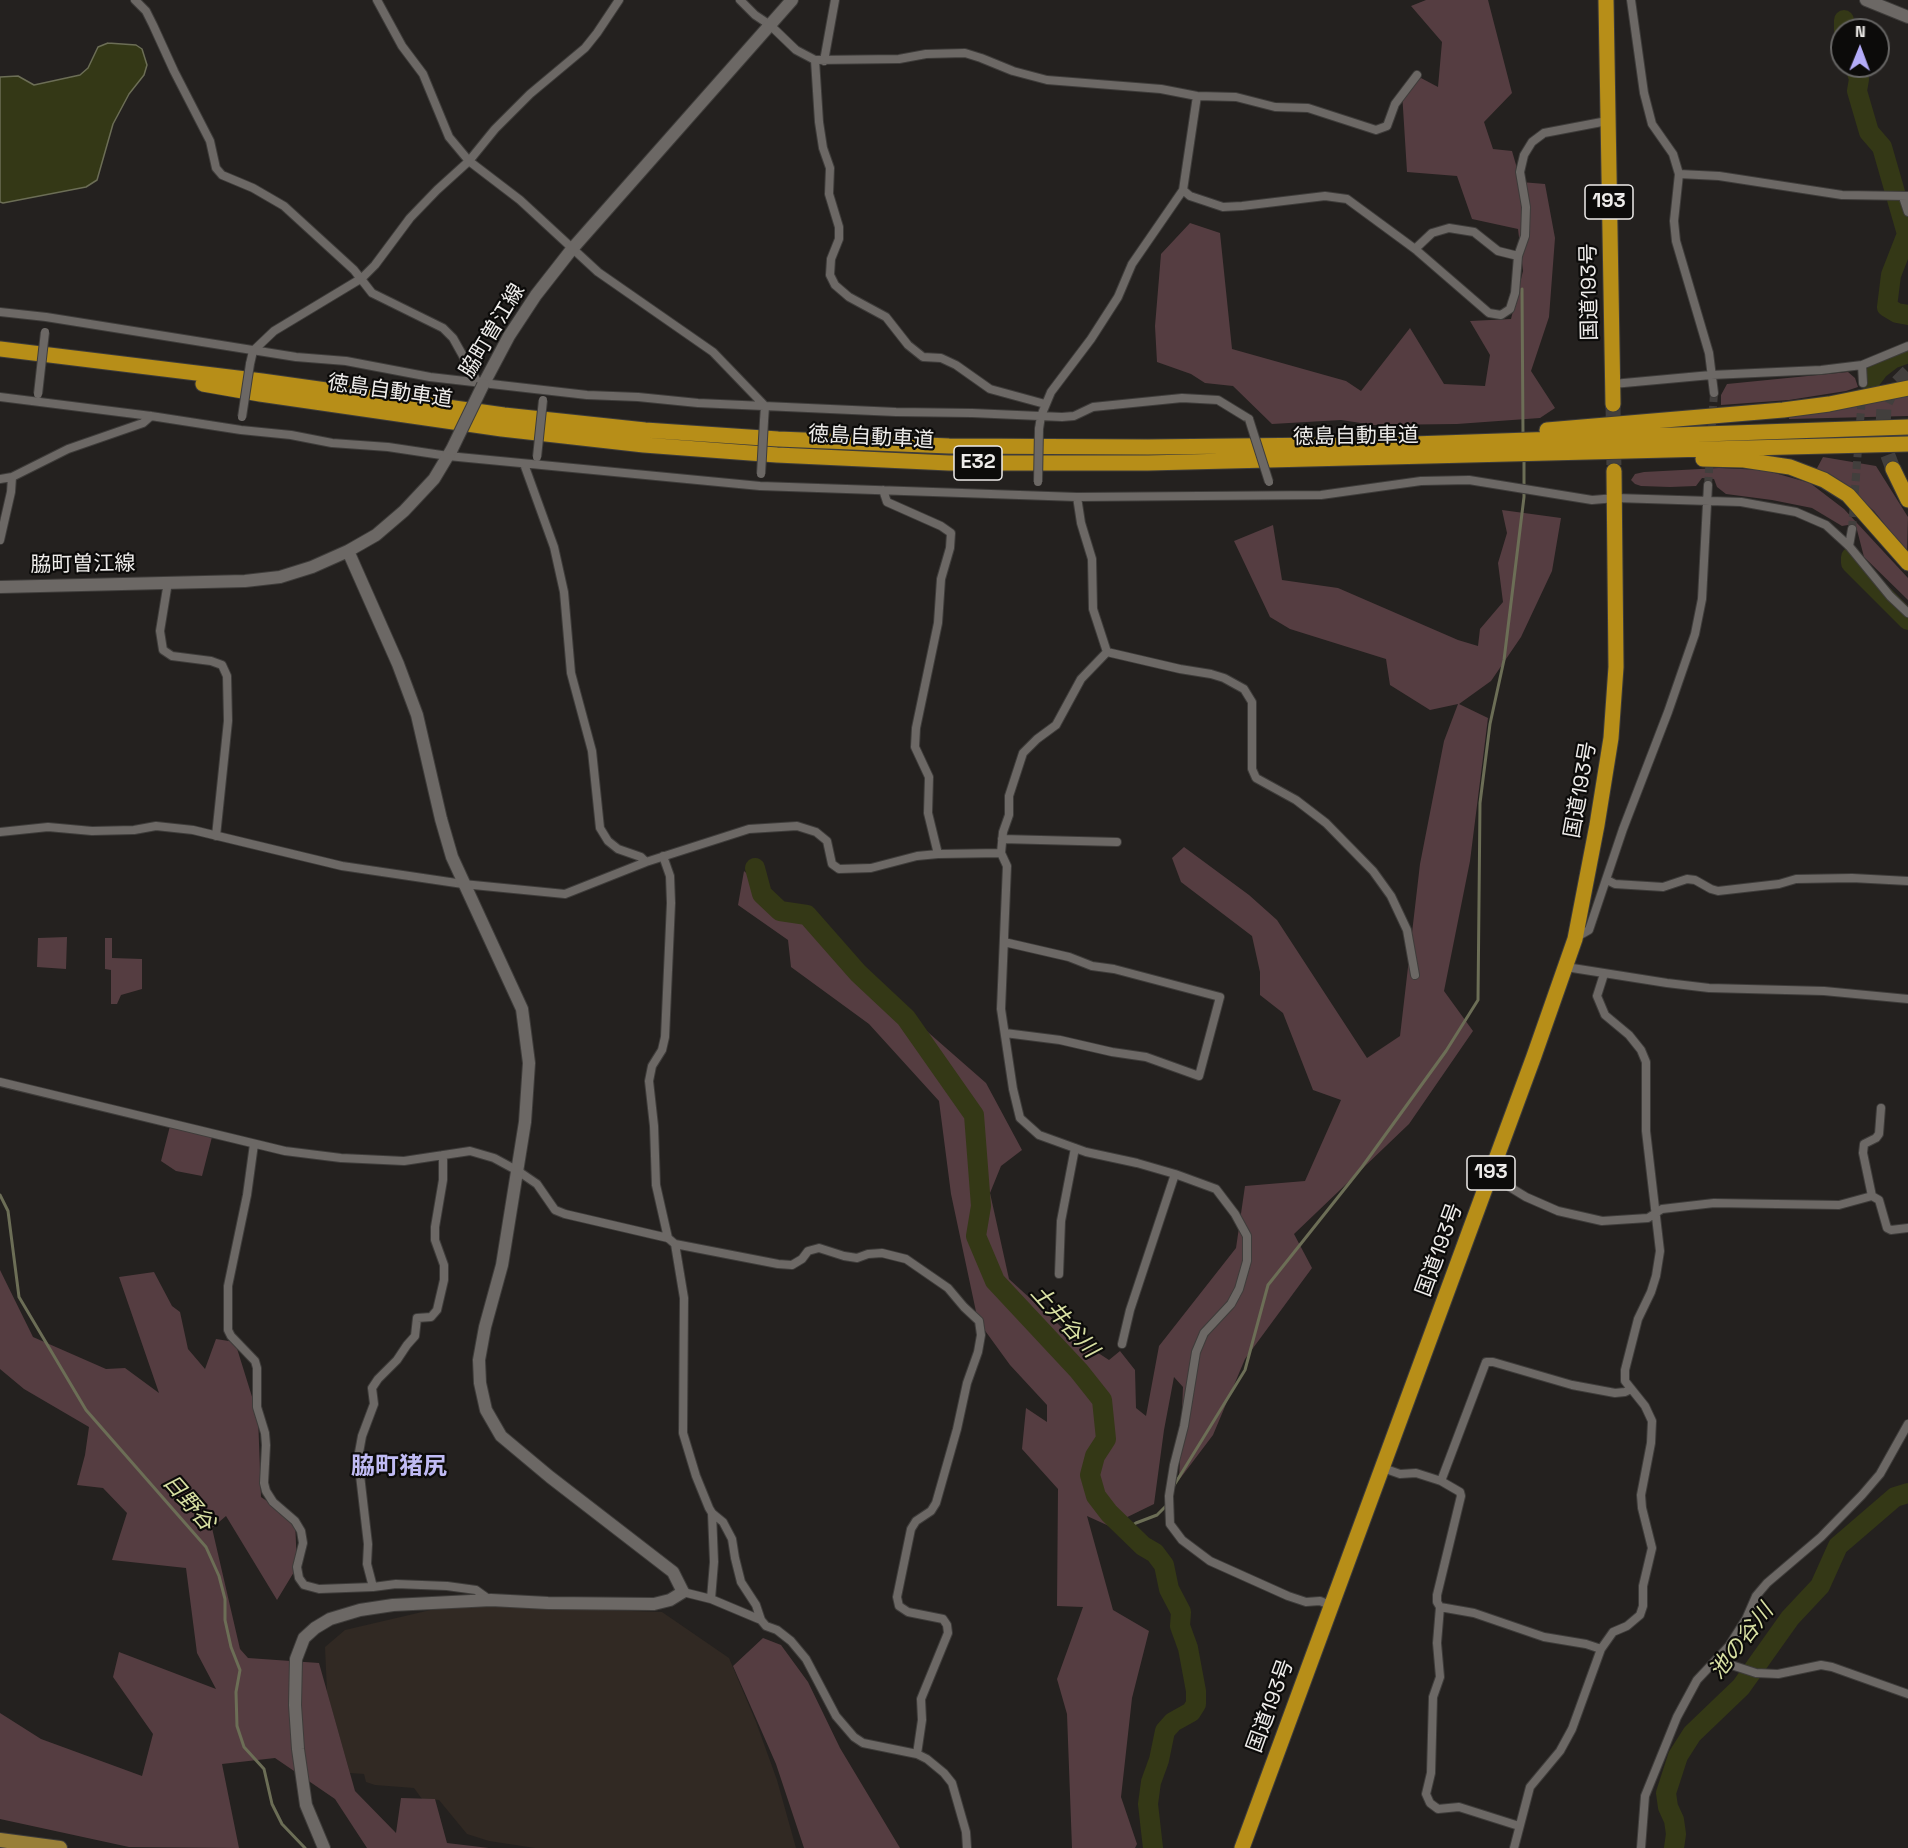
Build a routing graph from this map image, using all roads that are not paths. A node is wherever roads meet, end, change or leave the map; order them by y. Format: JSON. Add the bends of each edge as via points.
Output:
{"nodes":[{"id":1,"x":135,"y":0,"type":"edge"},
{"id":2,"x":377,"y":0,"type":"edge"},
{"id":3,"x":619,"y":0,"type":"edge"},
{"id":4,"x":740,"y":0,"type":"edge"},
{"id":5,"x":792,"y":0,"type":"edge"},
{"id":6,"x":835,"y":0,"type":"edge"},
{"id":7,"x":1606,"y":0,"type":"edge"},
{"id":8,"x":1630,"y":0,"type":"edge"},
{"id":9,"x":1866,"y":0,"type":"edge"},
{"id":10,"x":1908,"y":17,"type":"edge"},
{"id":11,"x":770,"y":25,"type":"junction"},
{"id":12,"x":820,"y":61,"type":"junction"},
{"id":13,"x":1417,"y":75,"type":"dead end"},
{"id":14,"x":1197,"y":96,"type":"junction"},
{"id":15,"x":1607,"y":121,"type":"junction"},
{"id":16,"x":469,"y":161,"type":"junction"},
{"id":17,"x":1679,"y":174,"type":"junction"},
{"id":18,"x":1183,"y":190,"type":"junction"},
{"id":19,"x":1901,"y":197,"type":"edge"},
{"id":20,"x":1908,"y":212,"type":"edge"},
{"id":21,"x":572,"y":249,"type":"junction"},
{"id":22,"x":1415,"y":249,"type":"junction"},
{"id":23,"x":1518,"y":256,"type":"junction"},
{"id":24,"x":362,"y":278,"type":"junction"},
{"id":25,"x":0,"y":312,"type":"edge"},
{"id":26,"x":46,"y":317,"type":"junction"},
{"id":27,"x":1908,"y":346,"type":"edge"},
{"id":28,"x":0,"y":349,"type":"edge"},
{"id":29,"x":253,"y":351,"type":"junction"},
{"id":30,"x":56,"y":357,"type":"junction"},
{"id":31,"x":1862,"y":365,"type":"junction"},
{"id":32,"x":1711,"y":375,"type":"junction"},
{"id":33,"x":481,"y":383,"type":"junction"},
{"id":34,"x":1863,"y":383,"type":"tunnel mouth"},
{"id":35,"x":1613,"y":384,"type":"junction"},
{"id":36,"x":1908,"y":388,"type":"edge"},
{"id":37,"x":544,"y":390,"type":"junction"},
{"id":38,"x":1714,"y":393,"type":"tunnel mouth"},
{"id":39,"x":0,"y":397,"type":"edge"},
{"id":40,"x":38,"y":398,"type":"junction"},
{"id":41,"x":1045,"y":404,"type":"junction"},
{"id":42,"x":1613,"y":404,"type":"tunnel mouth"},
{"id":43,"x":765,"y":406,"type":"junction"},
{"id":44,"x":151,"y":416,"type":"junction"},
{"id":45,"x":1041,"y":416,"type":"junction"},
{"id":46,"x":1908,"y":427,"type":"edge"},
{"id":47,"x":241,"y":430,"type":"junction"},
{"id":48,"x":1413,"y":444,"type":"junction"},
{"id":49,"x":1908,"y":444,"type":"edge"},
{"id":50,"x":450,"y":453,"type":"junction"},
{"id":51,"x":1536,"y":454,"type":"junction"},
{"id":52,"x":536,"y":461,"type":"junction"},
{"id":53,"x":524,"y":464,"type":"junction"},
{"id":54,"x":1893,"y":469,"type":"tunnel mouth"},
{"id":55,"x":1614,"y":471,"type":"tunnel mouth"},
{"id":56,"x":12,"y":477,"type":"junction"},
{"id":57,"x":0,"y":479,"type":"edge"},
{"id":58,"x":1708,"y":485,"type":"tunnel mouth"},
{"id":59,"x":760,"y":486,"type":"junction"},
{"id":60,"x":883,"y":490,"type":"junction"},
{"id":61,"x":1271,"y":495,"type":"junction"},
{"id":62,"x":1037,"y":497,"type":"junction"},
{"id":63,"x":1077,"y":497,"type":"junction"},
{"id":64,"x":1616,"y":498,"type":"junction"},
{"id":65,"x":1908,"y":500,"type":"edge"},
{"id":66,"x":1707,"y":501,"type":"junction"},
{"id":67,"x":1852,"y":529,"type":"tunnel mouth"},
{"id":68,"x":0,"y":540,"type":"edge"},
{"id":69,"x":1849,"y":546,"type":"junction"},
{"id":70,"x":348,"y":551,"type":"junction"},
{"id":71,"x":1908,"y":563,"type":"edge"},
{"id":72,"x":168,"y":582,"type":"junction"},
{"id":73,"x":0,"y":587,"type":"edge"},
{"id":74,"x":1908,"y":613,"type":"edge"},
{"id":75,"x":1107,"y":652,"type":"junction"},
{"id":76,"x":0,"y":832,"type":"edge"},
{"id":77,"x":216,"y":836,"type":"junction"},
{"id":78,"x":1002,"y":839,"type":"junction"},
{"id":79,"x":1117,"y":842,"type":"dead end"},
{"id":80,"x":1001,"y":853,"type":"junction"},
{"id":81,"x":938,"y":854,"type":"junction"},
{"id":82,"x":663,"y":856,"type":"junction"},
{"id":83,"x":646,"y":862,"type":"junction"},
{"id":84,"x":1607,"y":880,"type":"junction"},
{"id":85,"x":1908,"y":881,"type":"edge"},
{"id":86,"x":463,"y":884,"type":"junction"},
{"id":87,"x":1575,"y":939,"type":"junction"},
{"id":88,"x":1004,"y":942,"type":"junction"},
{"id":89,"x":1566,"y":967,"type":"junction"},
{"id":90,"x":1604,"y":974,"type":"junction"},
{"id":91,"x":1415,"y":975,"type":"dead end"},
{"id":92,"x":1908,"y":999,"type":"edge"},
{"id":93,"x":1005,"y":1033,"type":"junction"},
{"id":94,"x":0,"y":1082,"type":"edge"},
{"id":95,"x":1881,"y":1108,"type":"dead end"},
{"id":96,"x":254,"y":1144,"type":"junction"},
{"id":97,"x":1075,"y":1148,"type":"junction"},
{"id":98,"x":443,"y":1155,"type":"junction"},
{"id":99,"x":518,"y":1170,"type":"junction"},
{"id":100,"x":1175,"y":1174,"type":"junction"},
{"id":101,"x":1490,"y":1175,"type":"junction"},
{"id":102,"x":1872,"y":1196,"type":"junction"},
{"id":103,"x":1654,"y":1215,"type":"junction"},
{"id":104,"x":1908,"y":1228,"type":"edge"},
{"id":105,"x":668,"y":1238,"type":"junction"},
{"id":106,"x":675,"y":1244,"type":"junction"},
{"id":107,"x":1059,"y":1274,"type":"dead end"},
{"id":108,"x":1122,"y":1344,"type":"dead end"},
{"id":109,"x":1631,"y":1389,"type":"junction"},
{"id":110,"x":1908,"y":1424,"type":"edge"},
{"id":111,"x":1383,"y":1468,"type":"junction"},
{"id":112,"x":1441,"y":1480,"type":"junction"},
{"id":113,"x":712,"y":1513,"type":"junction"},
{"id":114,"x":373,"y":1587,"type":"junction"},
{"id":115,"x":683,"y":1592,"type":"junction"},
{"id":116,"x":711,"y":1599,"type":"junction"},
{"id":117,"x":490,"y":1600,"type":"junction"},
{"id":118,"x":1330,"y":1605,"type":"junction"},
{"id":119,"x":1440,"y":1607,"type":"junction"},
{"id":120,"x":761,"y":1620,"type":"junction"},
{"id":121,"x":1600,"y":1649,"type":"junction"},
{"id":122,"x":1716,"y":1660,"type":"junction"},
{"id":123,"x":1908,"y":1694,"type":"edge"},
{"id":124,"x":917,"y":1754,"type":"junction"},
{"id":125,"x":1519,"y":1826,"type":"junction"},
{"id":126,"x":0,"y":1840,"type":"edge"},
{"id":127,"x":60,"y":1848,"type":"edge"},
{"id":128,"x":324,"y":1848,"type":"edge"},
{"id":129,"x":967,"y":1848,"type":"edge"},
{"id":130,"x":1242,"y":1848,"type":"edge"},
{"id":131,"x":1514,"y":1848,"type":"edge"},
{"id":132,"x":1641,"y":1848,"type":"edge"}],
"edges":[{"from":1,"to":24,"type":"street","via":[[146,11],[210,141],[216,168],[222,175],[284,206]]},
{"from":2,"to":16,"type":"street","via":[[402,46],[423,74],[449,137]]},
{"from":3,"to":16,"type":"street","via":[[585,48],[530,94]]},
{"from":4,"to":11,"type":"street"},
{"from":5,"to":11,"type":"street","name":"脇町曽江線"},
{"from":6,"to":12,"type":"street"},
{"from":7,"to":15,"type":"highway","name":"国道193号","number":"193"},
{"from":8,"to":17,"type":"street","via":[[1652,124],[1672,154]]},
{"from":9,"to":10,"type":"street"},
{"from":11,"to":12,"type":"street","via":[[796,51]]},
{"from":11,"to":21,"type":"street","name":"脇町曽江線"},
{"from":12,"to":14,"type":"street","via":[[965,53],[1047,80],[1161,89]]},
{"from":12,"to":41,"type":"street","via":[[819,122],[830,168],[829,194],[839,227],[831,259],[830,275],[835,285],[886,317],[923,357],[956,364],[990,389]]},
{"from":13,"to":14,"type":"street","via":[[1395,105],[1387,126],[1376,130],[1308,108],[1275,107],[1236,97]]},
{"from":14,"to":18,"type":"street"},
{"from":15,"to":23,"type":"street","via":[[1544,133],[1532,142],[1520,172],[1526,207],[1525,236]]},
{"from":15,"to":35,"type":"highway","name":"国道193号","number":"193"},
{"from":16,"to":21,"type":"street","via":[[520,200]]},
{"from":16,"to":24,"type":"street","via":[[410,218]]},
{"from":17,"to":19,"type":"street","via":[[1719,176],[1842,195]]},
{"from":17,"to":32,"type":"street","via":[[1676,241],[1706,340]]},
{"from":18,"to":22,"type":"street","via":[[1223,207],[1325,196],[1347,199]]},
{"from":18,"to":41,"type":"street","via":[[1132,264],[1118,297],[1091,339]]},
{"from":19,"to":20,"type":"street"},
{"from":21,"to":33,"type":"street","name":"脇町曽江線","via":[[536,295]]},
{"from":21,"to":43,"type":"street","via":[[598,272],[713,352]]},
{"from":22,"to":23,"type":"street","via":[[1432,232],[1449,228],[1474,232],[1498,251]]},
{"from":22,"to":23,"type":"street","via":[[1489,313],[1501,315],[1510,309],[1515,293]]},
{"from":24,"to":29,"type":"street","via":[[274,331]]},
{"from":24,"to":33,"type":"street","via":[[372,293],[443,328]]},
{"from":25,"to":26,"type":"street"},
{"from":26,"to":29,"type":"street"},
{"from":26,"to":40,"type":"street","bridge":true},
{"from":27,"to":31,"type":"street"},
{"from":28,"to":30,"type":"highway","name":"徳島自動車道","number":"E32"},
{"from":29,"to":33,"type":"street"},
{"from":29,"to":47,"type":"street","bridge":true},
{"from":30,"to":48,"type":"highway","name":"徳島自動車道","number":"E32","via":[[504,415],[778,439],[949,446]]},
{"from":30,"to":51,"type":"highway","name":"徳島自動車道","number":"E32","via":[[260,394],[502,429],[777,455],[949,463],[1090,463]]},
{"from":31,"to":32,"type":"street"},
{"from":31,"to":34,"type":"street"},
{"from":32,"to":35,"type":"street"},
{"from":32,"to":38,"type":"street"},
{"from":33,"to":37,"type":"street"},
{"from":33,"to":50,"type":"street","name":"脇町曽江線","bridge":true},
{"from":35,"to":42,"type":"highway","name":"国道193号","number":"193"},
{"from":36,"to":48,"type":"highway","via":[[1783,410]]},
{"from":37,"to":43,"type":"street"},
{"from":37,"to":52,"type":"street","bridge":true},
{"from":39,"to":40,"type":"street"},
{"from":40,"to":44,"type":"street"},
{"from":41,"to":45,"type":"street"},
{"from":43,"to":45,"type":"street"},
{"from":43,"to":59,"type":"street","bridge":true},
{"from":44,"to":47,"type":"street"},
{"from":44,"to":56,"type":"street","via":[[143,423],[68,449]]},
{"from":45,"to":61,"type":"street","bridge":true,"via":[[1074,416],[1094,407],[1182,398],[1218,400],[1249,418]]},
{"from":45,"to":62,"type":"street","bridge":true},
{"from":46,"to":48,"type":"highway","name":"徳島自動車道","number":"E32"},
{"from":47,"to":50,"type":"street"},
{"from":49,"to":51,"type":"highway","name":"徳島自動車道","number":"E32"},
{"from":50,"to":53,"type":"street"},
{"from":50,"to":70,"type":"street","name":"脇町曽江線","via":[[434,480],[404,512]]},
{"from":51,"to":71,"type":"highway","via":[[1744,460],[1790,468],[1824,480],[1848,495]]},
{"from":52,"to":53,"type":"street"},
{"from":52,"to":59,"type":"street"},
{"from":53,"to":83,"type":"street","via":[[554,548],[564,592],[571,673],[592,751],[600,828],[608,842]]},
{"from":54,"to":65,"type":"highway"},
{"from":55,"to":64,"type":"highway","name":"国道193号","number":"193"},
{"from":56,"to":57,"type":"street"},
{"from":56,"to":68,"type":"street"},
{"from":58,"to":66,"type":"street"},
{"from":59,"to":60,"type":"street"},
{"from":60,"to":62,"type":"street"},
{"from":60,"to":81,"type":"street","via":[[887,502],[951,533],[915,747],[928,777],[928,813]]},
{"from":61,"to":63,"type":"street"},
{"from":61,"to":64,"type":"street","via":[[1321,495],[1421,481],[1469,480],[1592,500]]},
{"from":62,"to":63,"type":"street"},
{"from":63,"to":75,"type":"street","via":[[1092,560],[1094,609]]},
{"from":64,"to":66,"type":"street"},
{"from":64,"to":87,"type":"highway","name":"国道193号","number":"193","via":[[1616,667],[1611,738]]},
{"from":66,"to":69,"type":"street","via":[[1741,502],[1796,512],[1826,525]]},
{"from":66,"to":84,"type":"street","via":[[1702,599],[1695,634]]},
{"from":67,"to":69,"type":"street"},
{"from":69,"to":74,"type":"street"},
{"from":70,"to":72,"type":"street","name":"脇町曽江線","via":[[280,577]]},
{"from":70,"to":86,"type":"street","via":[[417,715],[441,819]]},
{"from":72,"to":73,"type":"street","name":"脇町曽江線"},
{"from":72,"to":77,"type":"street","via":[[160,631],[163,650],[172,656],[222,665],[227,676],[228,721]]},
{"from":75,"to":78,"type":"street","via":[[1081,679],[1056,725],[1023,753],[1009,796]]},
{"from":75,"to":91,"type":"street","via":[[1211,674],[1244,689],[1252,702],[1252,769],[1256,778],[1296,800],[1326,823],[1373,871],[1391,896],[1407,930]]},
{"from":76,"to":77,"type":"street","via":[[48,827],[92,831],[156,826]]},
{"from":77,"to":86,"type":"street","via":[[342,866]]},
{"from":78,"to":79,"type":"street"},
{"from":78,"to":80,"type":"street"},
{"from":80,"to":81,"type":"street"},
{"from":80,"to":88,"type":"street","via":[[1006,866]]},
{"from":81,"to":82,"type":"street","via":[[871,868],[839,869],[832,864],[827,841],[816,832],[797,826],[749,829]]},
{"from":82,"to":83,"type":"street"},
{"from":82,"to":105,"type":"street","via":[[671,903],[664,1036],[649,1081],[656,1185]]},
{"from":83,"to":86,"type":"street","via":[[565,894]]},
{"from":84,"to":85,"type":"street","via":[[1663,887],[1687,879],[1718,891],[1796,879]]},
{"from":84,"to":87,"type":"street","via":[[1589,930]]},
{"from":86,"to":99,"type":"street","via":[[522,1009],[529,1063]]},
{"from":87,"to":89,"type":"highway","name":"国道193号","number":"193"},
{"from":88,"to":93,"type":"street","via":[[1001,1009]]},
{"from":88,"to":93,"type":"street","via":[[1220,997],[1199,1076],[1146,1058]]},
{"from":89,"to":90,"type":"street"},
{"from":89,"to":101,"type":"highway","name":"国道193号","number":"193"},
{"from":90,"to":92,"type":"street","via":[[1709,988]]},
{"from":90,"to":103,"type":"street","via":[[1597,996],[1605,1015],[1629,1035],[1646,1062],[1646,1131]]},
{"from":93,"to":97,"type":"street","via":[[1020,1118],[1039,1135]]},
{"from":94,"to":96,"type":"street"},
{"from":95,"to":102,"type":"street","via":[[1879,1134],[1864,1144],[1863,1153]]},
{"from":96,"to":98,"type":"street","via":[[377,1161]]},
{"from":96,"to":114,"type":"street","via":[[227,1302],[228,1330],[250,1353],[257,1368],[256,1396],[266,1445],[266,1491],[301,1531],[303,1543],[297,1567],[304,1585],[319,1589]]},
{"from":97,"to":100,"type":"street"},
{"from":97,"to":107,"type":"street","via":[[1061,1221]]},
{"from":98,"to":99,"type":"street","via":[[470,1151]]},
{"from":98,"to":114,"type":"street","via":[[435,1240],[444,1266],[444,1280],[437,1310],[431,1317],[417,1318],[415,1336],[372,1388],[374,1404],[358,1458],[367,1564]]},
{"from":99,"to":105,"type":"street","via":[[537,1184],[555,1210]]},
{"from":99,"to":115,"type":"street","via":[[502,1265],[479,1360],[486,1410],[501,1436],[673,1572]]},
{"from":100,"to":108,"type":"street"},
{"from":100,"to":118,"type":"street","via":[[1216,1189],[1227,1202],[1247,1236],[1247,1261],[1231,1304],[1204,1333],[1196,1352],[1169,1496],[1170,1524],[1182,1540],[1210,1561],[1288,1596]]},
{"from":101,"to":103,"type":"street","via":[[1558,1212],[1602,1221]]},
{"from":101,"to":111,"type":"highway","name":"国道193号","number":"193"},
{"from":102,"to":103,"type":"street","via":[[1839,1205],[1714,1203],[1662,1209]]},
{"from":102,"to":104,"type":"street","via":[[1879,1200],[1887,1228]]},
{"from":103,"to":109,"type":"street","via":[[1660,1251],[1656,1276],[1638,1319],[1625,1370],[1625,1381]]},
{"from":105,"to":106,"type":"street"},
{"from":106,"to":113,"type":"street","via":[[684,1298],[683,1432]]},
{"from":106,"to":124,"type":"street","via":[[778,1264],[792,1264],[808,1251],[819,1248],[857,1258],[882,1253],[906,1259],[948,1288],[979,1321],[978,1352],[936,1503],[911,1529],[897,1597],[899,1606],[908,1612],[942,1619],[947,1625],[948,1633],[921,1699]]},
{"from":109,"to":112,"type":"street","via":[[1615,1393],[1572,1385],[1486,1362]]},
{"from":109,"to":121,"type":"street","via":[[1652,1421],[1641,1495],[1652,1548],[1640,1615],[1613,1632]]},
{"from":110,"to":122,"type":"street","via":[[1880,1474],[1821,1536],[1767,1583],[1729,1646]]},
{"from":111,"to":112,"type":"street"},
{"from":111,"to":118,"type":"highway","name":"国道193号","number":"193"},
{"from":112,"to":119,"type":"street","via":[[1461,1496],[1437,1595]]},
{"from":113,"to":116,"type":"street"},
{"from":113,"to":120,"type":"street","via":[[723,1522],[732,1539],[741,1582]]},
{"from":114,"to":117,"type":"street","via":[[447,1586],[476,1590]]},
{"from":115,"to":116,"type":"street"},
{"from":115,"to":117,"type":"street","via":[[654,1604]]},
{"from":116,"to":120,"type":"street"},
{"from":117,"to":128,"type":"street","via":[[360,1610],[330,1619],[304,1638],[296,1659],[298,1749],[306,1805]]},
{"from":118,"to":130,"type":"highway","name":"国道193号","number":"193"},
{"from":119,"to":121,"type":"street"},
{"from":119,"to":125,"type":"street","via":[[1440,1677],[1433,1697],[1431,1773],[1426,1794],[1438,1809],[1459,1807]]},
{"from":120,"to":124,"type":"street","via":[[791,1641],[806,1659],[836,1716],[854,1737],[862,1743]]},
{"from":121,"to":125,"type":"street","via":[[1572,1730],[1530,1787]]},
{"from":122,"to":123,"type":"street","via":[[1752,1672],[1778,1674],[1821,1665]]},
{"from":122,"to":132,"type":"street","via":[[1697,1680],[1682,1707],[1645,1796]]},
{"from":124,"to":129,"type":"street","via":[[945,1773],[952,1783]]},
{"from":125,"to":131,"type":"street"},
{"from":126,"to":127,"type":"main road"}]}
